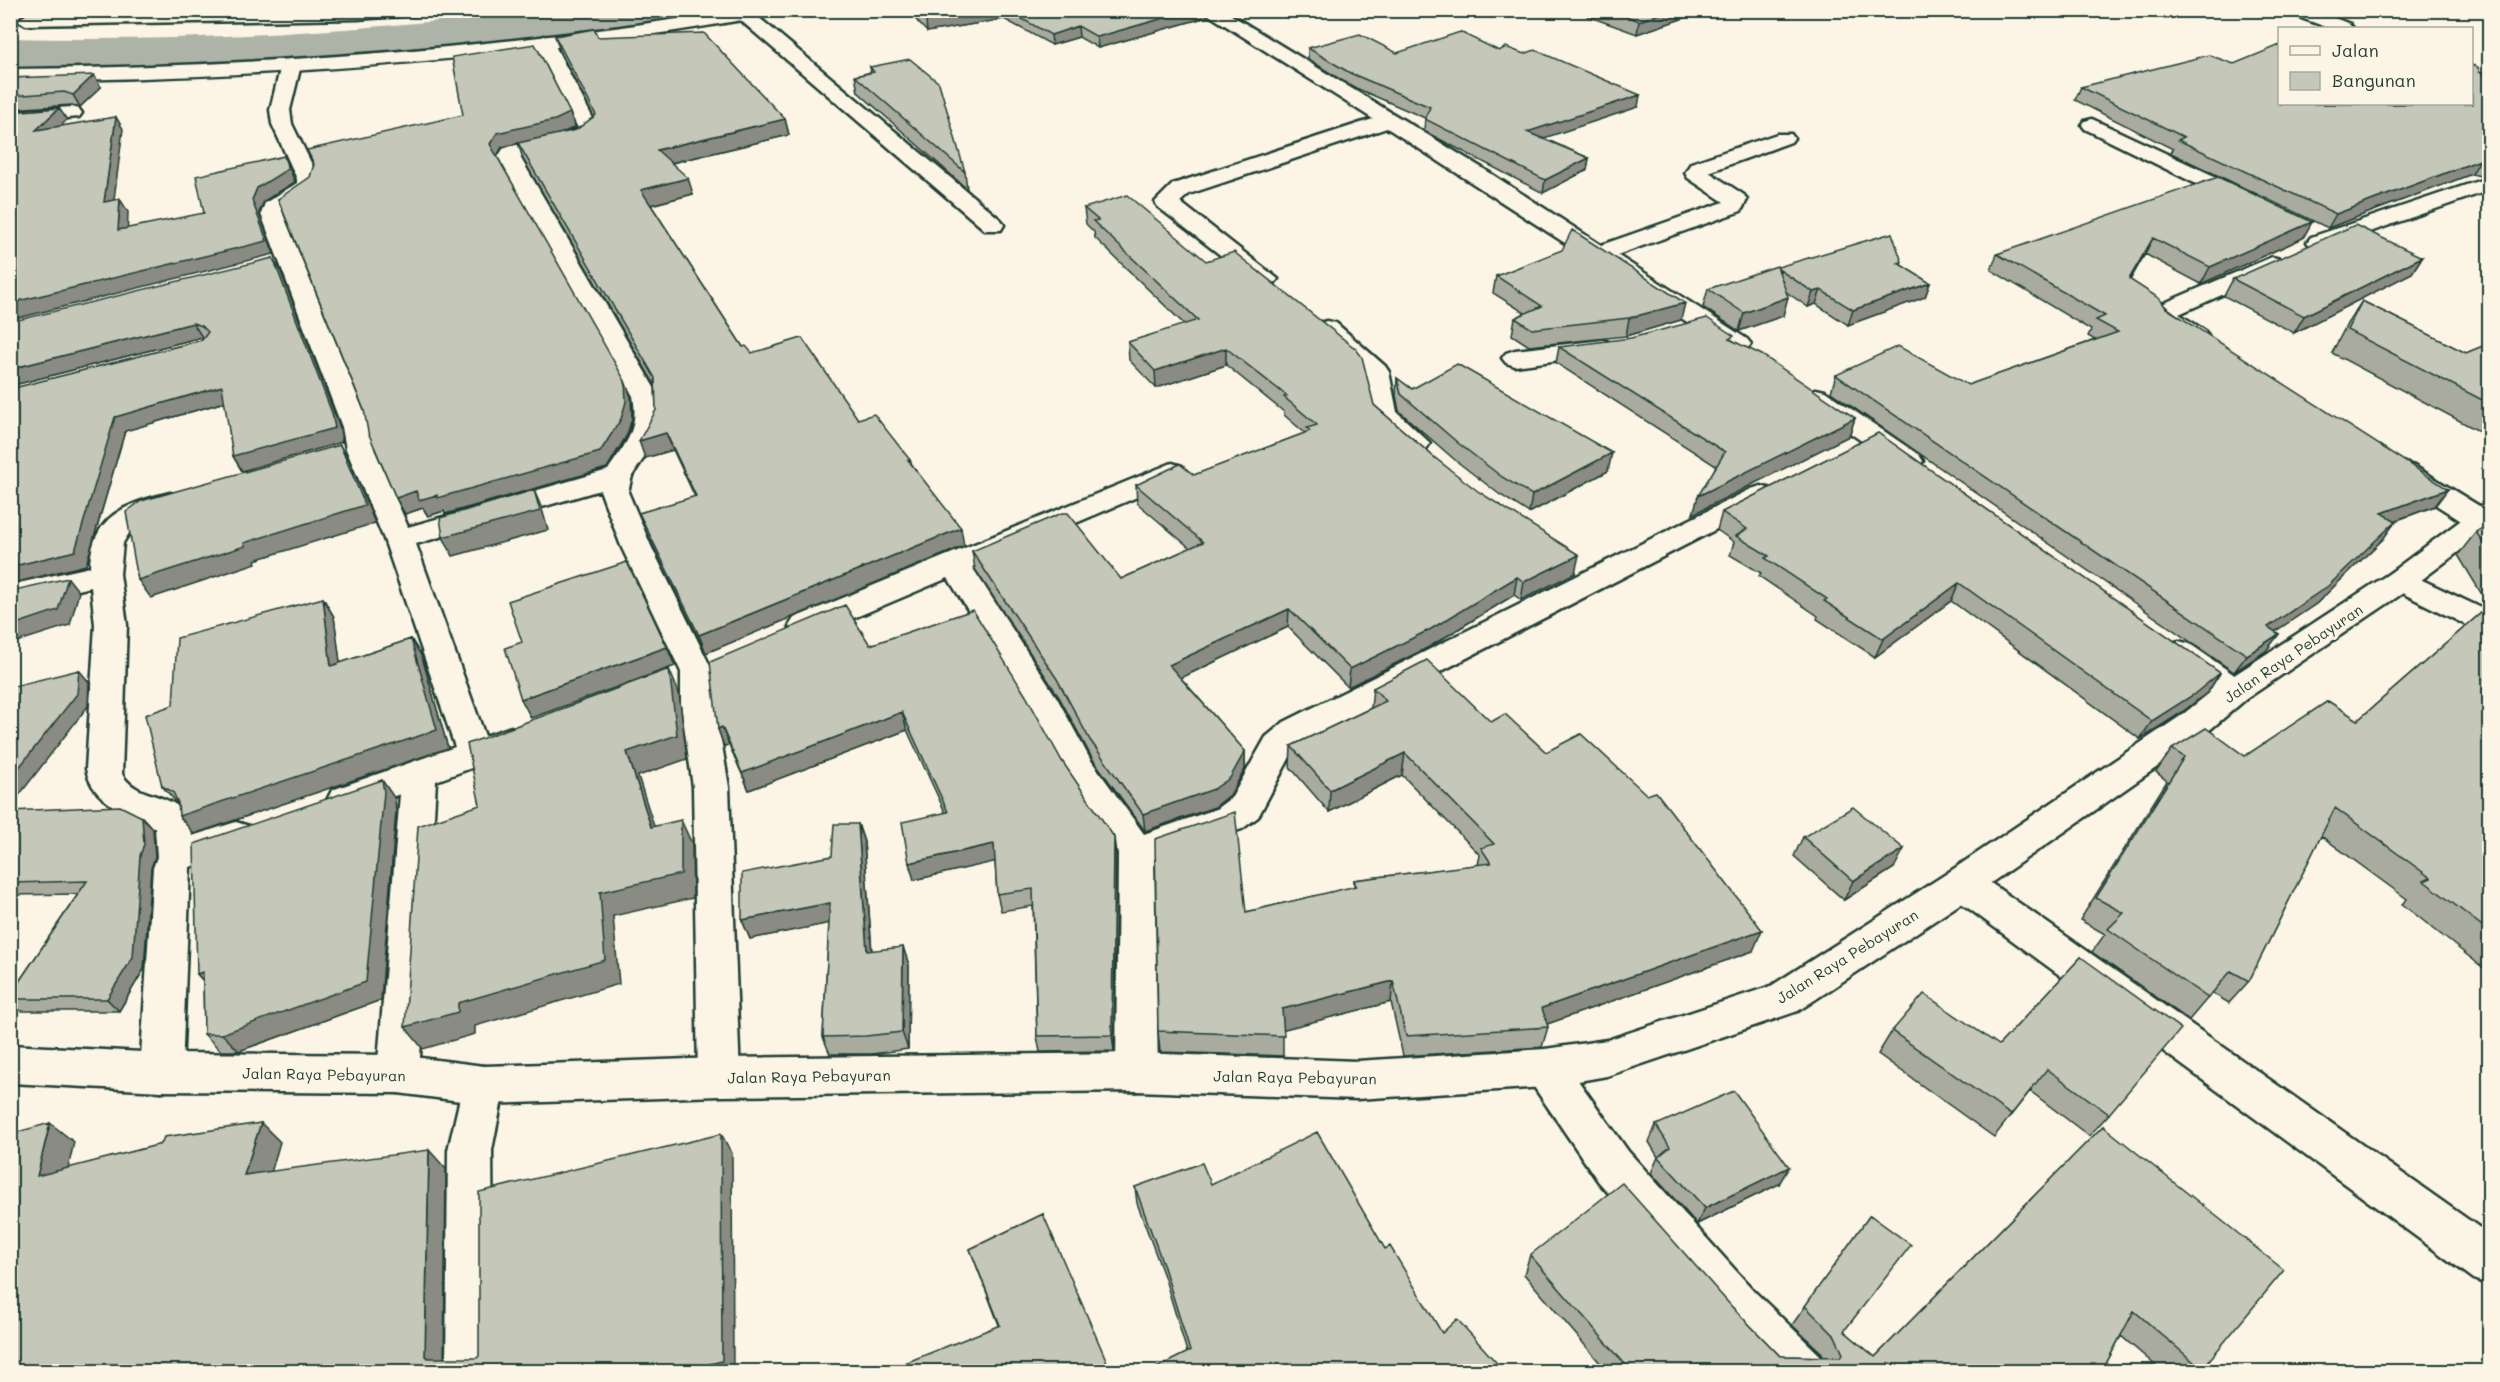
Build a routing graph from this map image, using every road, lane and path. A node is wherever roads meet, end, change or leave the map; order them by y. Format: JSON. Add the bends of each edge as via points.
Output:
{"nodes":[{"id":1,"x":416,"y":10,"type":"edge"},
{"id":2,"x":771,"y":10,"type":"edge"},
{"id":3,"x":1210,"y":10,"type":"edge"},
{"id":4,"x":2296,"y":10,"type":"edge"},
{"id":5,"x":745,"y":15,"type":"junction"},
{"id":6,"x":24,"y":20,"type":"edge"},
{"id":7,"x":2341,"y":27,"type":"edge"},
{"id":8,"x":544,"y":42,"type":"junction"},
{"id":9,"x":291,"y":65,"type":"junction"},
{"id":10,"x":10,"y":75,"type":"edge"},
{"id":11,"x":72,"y":113,"type":"edge"},
{"id":12,"x":10,"y":117,"type":"edge"},
{"id":13,"x":1388,"y":121,"type":"junction"},
{"id":14,"x":2092,"y":125,"type":"dead end"},
{"id":15,"x":1784,"y":138,"type":"dead end"},
{"id":16,"x":2490,"y":183,"type":"edge"},
{"id":17,"x":2263,"y":207,"type":"edge"},
{"id":18,"x":993,"y":225,"type":"dead end"},
{"id":19,"x":1600,"y":253,"type":"junction"},
{"id":20,"x":1286,"y":294,"type":"edge"},
{"id":21,"x":1313,"y":316,"type":"edge"},
{"id":22,"x":1707,"y":323,"type":"junction"},
{"id":23,"x":1673,"y":332,"type":"edge"},
{"id":24,"x":1627,"y":345,"type":"edge"},
{"id":25,"x":2214,"y":347,"type":"edge"},
{"id":26,"x":1753,"y":354,"type":"edge"},
{"id":27,"x":1515,"y":358,"type":"dead end"},
{"id":28,"x":1800,"y":386,"type":"edge"},
{"id":29,"x":1874,"y":436,"type":"junction"},
{"id":30,"x":1843,"y":452,"type":"edge"},
{"id":31,"x":2382,"y":457,"type":"edge"},
{"id":32,"x":1435,"y":460,"type":"edge"},
{"id":33,"x":1173,"y":472,"type":"edge"},
{"id":34,"x":618,"y":476,"type":"junction"},
{"id":35,"x":1933,"y":477,"type":"edge"},
{"id":36,"x":1792,"y":479,"type":"edge"},
{"id":37,"x":199,"y":494,"type":"edge"},
{"id":38,"x":2484,"y":516,"type":"edge"},
{"id":39,"x":399,"y":539,"type":"junction"},
{"id":40,"x":954,"y":563,"type":"junction"},
{"id":41,"x":105,"y":574,"type":"junction"},
{"id":42,"x":2401,"y":580,"type":"junction"},
{"id":43,"x":10,"y":596,"type":"edge"},
{"id":44,"x":2490,"y":626,"type":"edge"},
{"id":45,"x":782,"y":636,"type":"edge"},
{"id":46,"x":2156,"y":636,"type":"edge"},
{"id":47,"x":2234,"y":691,"type":"junction"},
{"id":48,"x":541,"y":729,"type":"edge"},
{"id":49,"x":474,"y":753,"type":"junction"},
{"id":50,"x":419,"y":775,"type":"junction"},
{"id":51,"x":320,"y":808,"type":"edge"},
{"id":52,"x":264,"y":827,"type":"edge"},
{"id":53,"x":1136,"y":851,"type":"junction"},
{"id":54,"x":175,"y":857,"type":"junction"},
{"id":55,"x":1962,"y":883,"type":"junction"},
{"id":56,"x":10,"y":1064,"type":"edge"},
{"id":57,"x":1545,"y":1068,"type":"junction"},
{"id":58,"x":162,"y":1072,"type":"junction"},
{"id":59,"x":1137,"y":1072,"type":"junction"},
{"id":60,"x":398,"y":1074,"type":"junction"},
{"id":61,"x":719,"y":1077,"type":"junction"},
{"id":62,"x":484,"y":1085,"type":"junction"},
{"id":63,"x":2490,"y":1263,"type":"edge"},
{"id":64,"x":470,"y":1371,"type":"edge"},
{"id":65,"x":1803,"y":1371,"type":"edge"}],
"edges":[{"from":1,"to":6,"type":"street"},
{"from":2,"to":5,"type":"street"},
{"from":3,"to":13,"type":"street"},
{"from":4,"to":7,"type":"street"},
{"from":5,"to":8,"type":"street"},
{"from":5,"to":18,"type":"street"},
{"from":8,"to":9,"type":"street"},
{"from":8,"to":34,"type":"street","via":[[589,130],[580,136],[522,148],[509,157],[646,396],[650,417],[644,436]]},
{"from":9,"to":10,"type":"street"},
{"from":9,"to":39,"type":"street","via":[[280,110],[282,124],[308,179],[307,186],[273,208],[277,262],[356,428],[348,452]]},
{"from":11,"to":12,"type":"street"},
{"from":13,"to":19,"type":"street"},
{"from":13,"to":20,"type":"street","via":[[1181,189],[1166,202]]},
{"from":14,"to":17,"type":"street"},
{"from":15,"to":19,"type":"street","via":[[1700,168],[1696,173],[1736,200],[1733,206]]},
{"from":16,"to":25,"type":"street","via":[[2317,233],[2164,312]]},
{"from":19,"to":22,"type":"street"},
{"from":21,"to":32,"type":"street","via":[[1376,372],[1384,415]]},
{"from":22,"to":23,"type":"street"},
{"from":22,"to":26,"type":"street"},
{"from":24,"to":27,"type":"street"},
{"from":28,"to":29,"type":"street"},
{"from":29,"to":30,"type":"street"},
{"from":29,"to":35,"type":"street"},
{"from":31,"to":38,"type":"street"},
{"from":33,"to":40,"type":"street"},
{"from":34,"to":39,"type":"street"},
{"from":34,"to":61,"type":"street","via":[[614,492],[696,672],[711,787]]},
{"from":36,"to":53,"type":"street","via":[[1592,568],[1296,731],[1278,746],[1245,807],[1229,819]]},
{"from":37,"to":41,"type":"street","via":[[142,510],[115,526],[104,552]]},
{"from":38,"to":42,"type":"street","name":"Jalan Raya Pebayuran"},
{"from":39,"to":49,"type":"street"},
{"from":40,"to":45,"type":"street"},
{"from":40,"to":53,"type":"street","via":[[1045,707],[1078,768]]},
{"from":41,"to":43,"type":"street"},
{"from":41,"to":54,"type":"street","via":[[111,625],[103,769],[107,783],[116,793],[173,820]]},
{"from":42,"to":44,"type":"street"},
{"from":42,"to":47,"type":"street","name":"Jalan Raya Pebayuran"},
{"from":46,"to":47,"type":"street"},
{"from":47,"to":55,"type":"street","name":"Jalan Raya Pebayuran","via":[[2194,724]]},
{"from":48,"to":49,"type":"street"},
{"from":49,"to":50,"type":"street"},
{"from":50,"to":51,"type":"street"},
{"from":50,"to":60,"type":"street"},
{"from":52,"to":54,"type":"street"},
{"from":53,"to":59,"type":"street"},
{"from":54,"to":58,"type":"street","via":[[171,868]]},
{"from":55,"to":57,"type":"street","name":"Jalan Raya Pebayuran","via":[[1784,999],[1607,1058]]},
{"from":55,"to":63,"type":"street"},
{"from":56,"to":58,"type":"street","name":"Jalan Raya Pebayuran"},
{"from":57,"to":59,"type":"street","name":"Jalan Raya Pebayuran","via":[[1357,1080]]},
{"from":57,"to":65,"type":"street","via":[[1613,1166],[1739,1308]]},
{"from":58,"to":60,"type":"street","name":"Jalan Raya Pebayuran"},
{"from":59,"to":61,"type":"street","name":"Jalan Raya Pebayuran"},
{"from":60,"to":62,"type":"street","name":"Jalan Raya Pebayuran"},
{"from":61,"to":62,"type":"street","name":"Jalan Raya Pebayuran"},
{"from":62,"to":64,"type":"street","via":[[470,1150]]}]}
